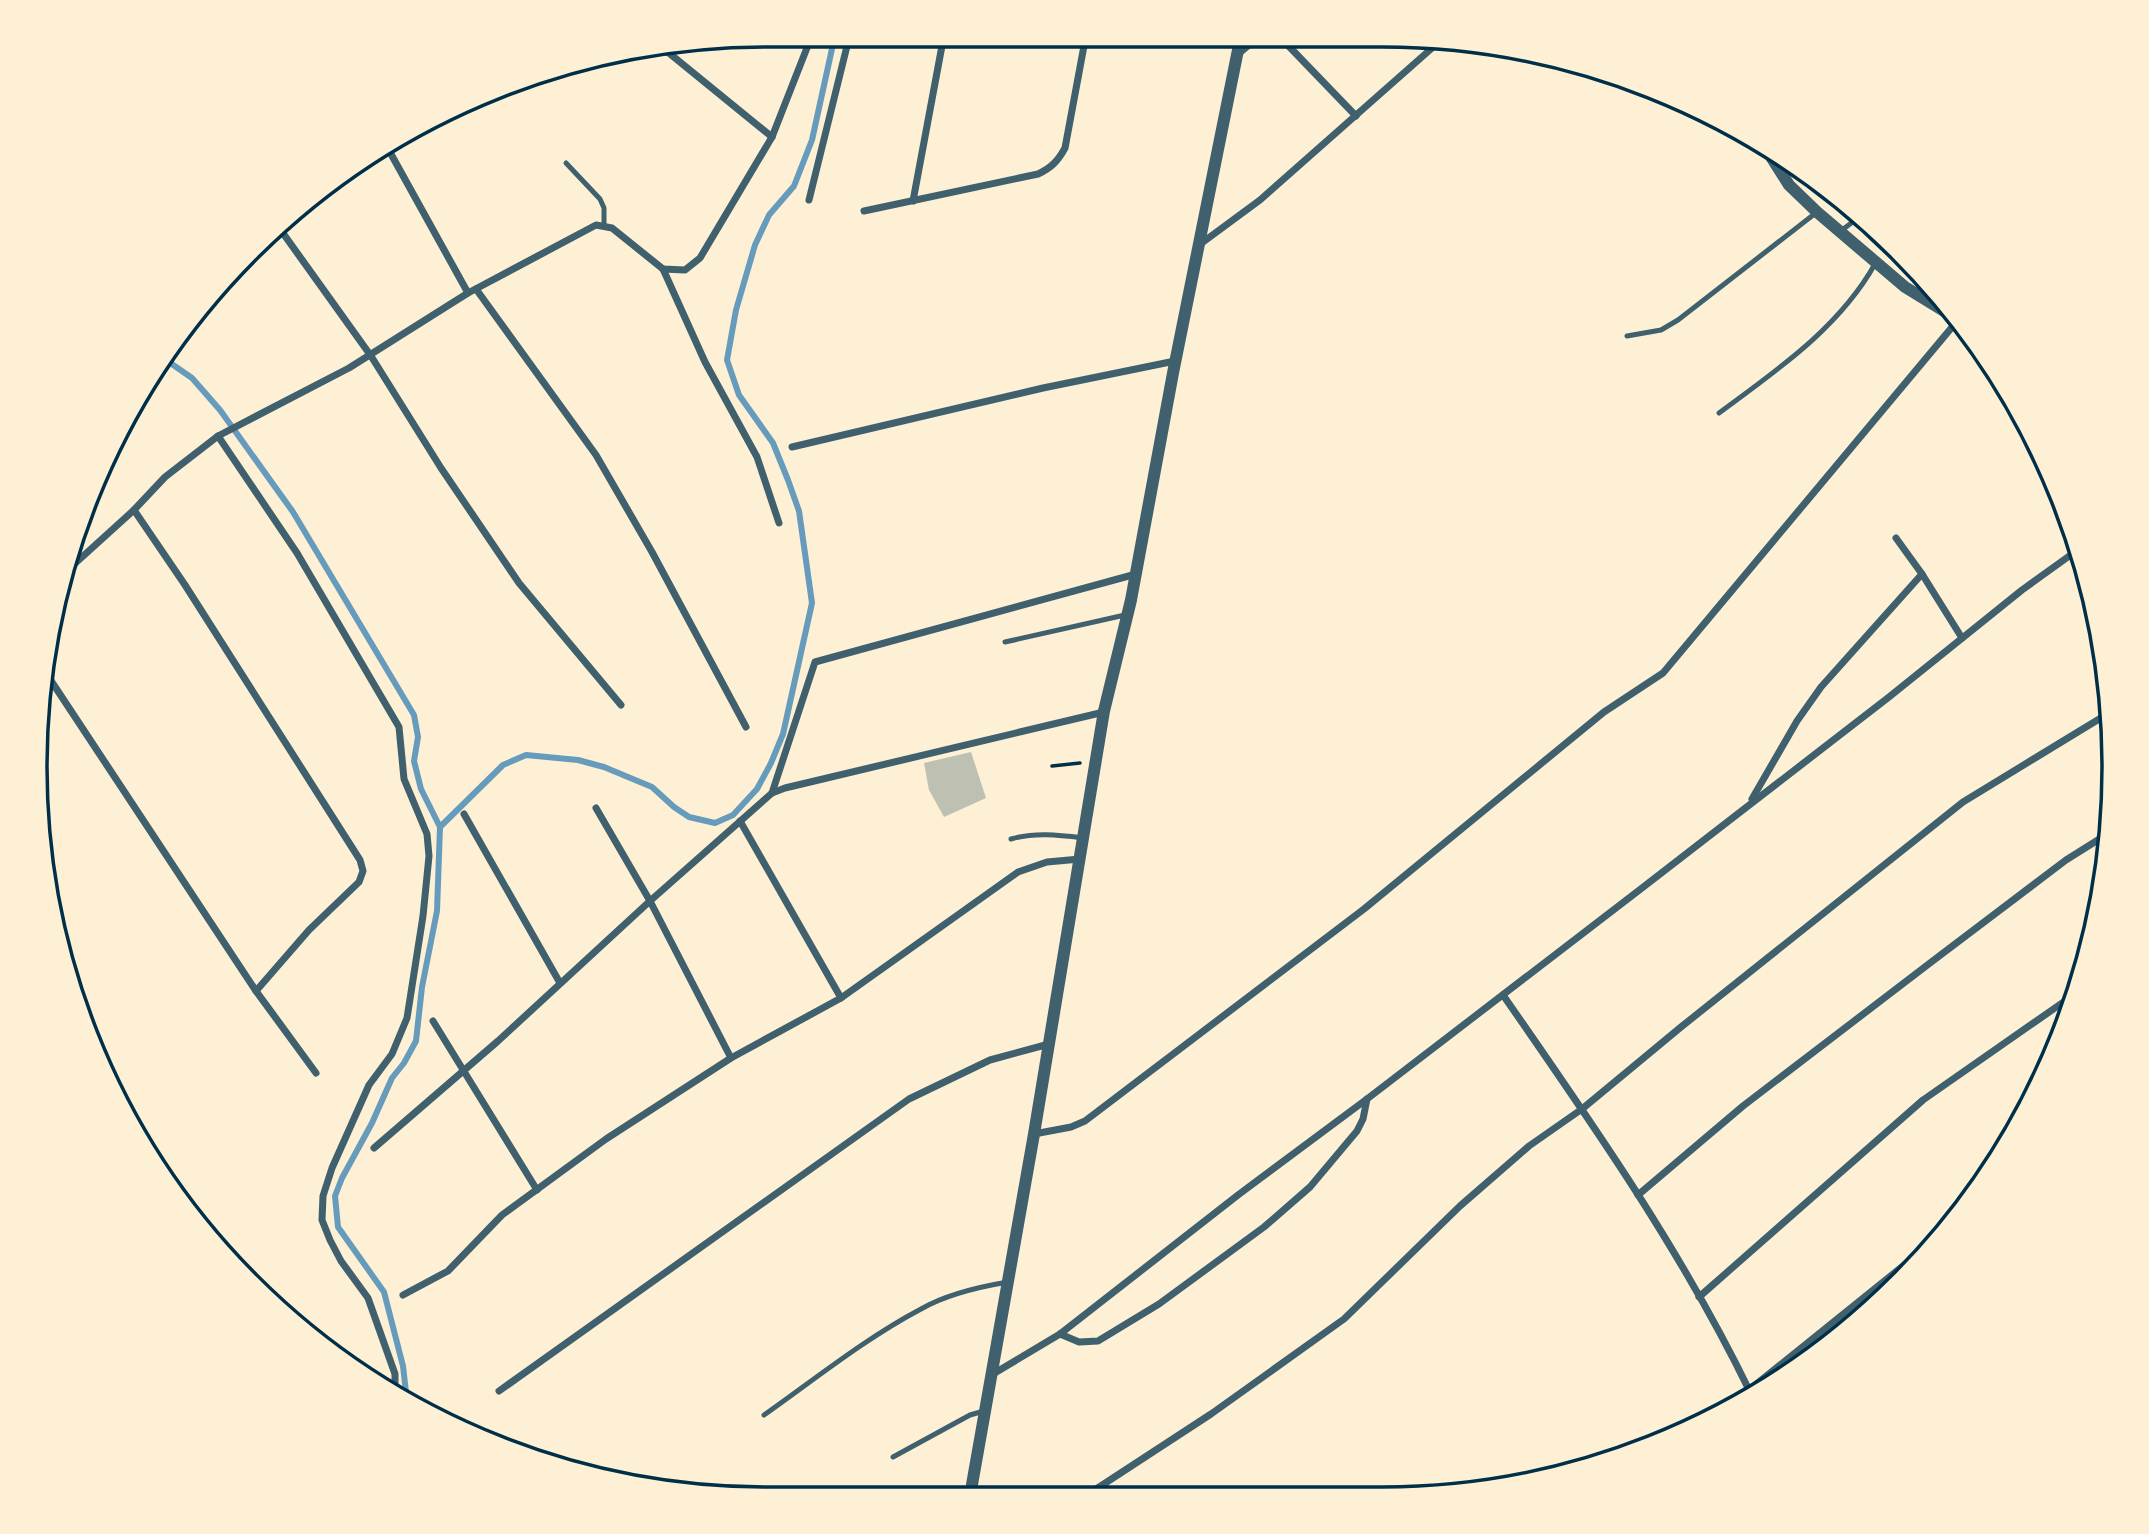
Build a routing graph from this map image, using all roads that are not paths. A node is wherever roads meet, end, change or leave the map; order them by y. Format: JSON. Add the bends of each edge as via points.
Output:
{"nodes":[{"id":1,"x":807,"y":47,"type":"edge"},
{"id":2,"x":847,"y":47,"type":"edge"},
{"id":3,"x":942,"y":47,"type":"edge"},
{"id":4,"x":1084,"y":47,"type":"edge"},
{"id":5,"x":1238,"y":47,"type":"edge"},
{"id":6,"x":1246,"y":47,"type":"edge"},
{"id":7,"x":1290,"y":47,"type":"edge"},
{"id":8,"x":1431,"y":49,"type":"edge"},
{"id":9,"x":670,"y":54,"type":"edge"},
{"id":10,"x":1237,"y":54,"type":"junction"},
{"id":11,"x":1356,"y":116,"type":"junction"},
{"id":12,"x":772,"y":137,"type":"junction"},
{"id":13,"x":391,"y":154,"type":"edge"},
{"id":14,"x":566,"y":163,"type":"dead end"},
{"id":15,"x":1776,"y":165,"type":"edge"},
{"id":16,"x":808,"y":200,"type":"dead end"},
{"id":17,"x":913,"y":201,"type":"junction"},
{"id":18,"x":864,"y":211,"type":"dead end"},
{"id":19,"x":1816,"y":212,"type":"junction"},
{"id":20,"x":1852,"y":222,"type":"edge"},
{"id":21,"x":604,"y":226,"type":"junction"},
{"id":22,"x":1839,"y":232,"type":"junction"},
{"id":23,"x":284,"y":234,"type":"edge"},
{"id":24,"x":1199,"y":246,"type":"junction"},
{"id":25,"x":1875,"y":264,"type":"junction"},
{"id":26,"x":663,"y":270,"type":"junction"},
{"id":27,"x":476,"y":289,"type":"junction"},
{"id":28,"x":468,"y":293,"type":"junction"},
{"id":29,"x":1933,"y":305,"type":"edge"},
{"id":30,"x":1952,"y":327,"type":"edge"},
{"id":31,"x":1627,"y":336,"type":"dead end"},
{"id":32,"x":371,"y":356,"type":"junction"},
{"id":33,"x":1175,"y":361,"type":"junction"},
{"id":34,"x":1719,"y":413,"type":"dead end"},
{"id":35,"x":218,"y":436,"type":"junction"},
{"id":36,"x":792,"y":447,"type":"dead end"},
{"id":37,"x":134,"y":510,"type":"junction"},
{"id":38,"x":779,"y":523,"type":"dead end"},
{"id":39,"x":1896,"y":538,"type":"dead end"},
{"id":40,"x":2070,"y":556,"type":"edge"},
{"id":41,"x":78,"y":561,"type":"edge"},
{"id":42,"x":1136,"y":574,"type":"junction"},
{"id":43,"x":1922,"y":574,"type":"junction"},
{"id":44,"x":1128,"y":614,"type":"junction"},
{"id":45,"x":1962,"y":638,"type":"junction"},
{"id":46,"x":1005,"y":642,"type":"dead end"},
{"id":47,"x":52,"y":682,"type":"edge"},
{"id":48,"x":621,"y":705,"type":"dead end"},
{"id":49,"x":1104,"y":712,"type":"junction"},
{"id":50,"x":2100,"y":719,"type":"edge"},
{"id":51,"x":746,"y":727,"type":"dead end"},
{"id":52,"x":772,"y":793,"type":"junction"},
{"id":53,"x":1750,"y":803,"type":"junction"},
{"id":54,"x":596,"y":808,"type":"dead end"},
{"id":55,"x":464,"y":814,"type":"dead end"},
{"id":56,"x":740,"y":821,"type":"junction"},
{"id":57,"x":1084,"y":838,"type":"junction"},
{"id":58,"x":1011,"y":839,"type":"dead end"},
{"id":59,"x":2098,"y":840,"type":"edge"},
{"id":60,"x":1080,"y":859,"type":"junction"},
{"id":61,"x":649,"y":901,"type":"junction"},
{"id":62,"x":560,"y":983,"type":"junction"},
{"id":63,"x":256,"y":990,"type":"junction"},
{"id":64,"x":1503,"y":995,"type":"junction"},
{"id":65,"x":841,"y":998,"type":"junction"},
{"id":66,"x":2062,"y":1003,"type":"edge"},
{"id":67,"x":433,"y":1021,"type":"dead end"},
{"id":68,"x":1049,"y":1044,"type":"junction"},
{"id":69,"x":732,"y":1058,"type":"junction"},
{"id":70,"x":464,"y":1070,"type":"junction"},
{"id":71,"x":316,"y":1073,"type":"dead end"},
{"id":72,"x":1367,"y":1099,"type":"junction"},
{"id":73,"x":1582,"y":1109,"type":"junction"},
{"id":74,"x":1034,"y":1134,"type":"junction"},
{"id":75,"x":374,"y":1148,"type":"dead end"},
{"id":76,"x":537,"y":1190,"type":"junction"},
{"id":77,"x":1638,"y":1195,"type":"junction"},
{"id":78,"x":1887,"y":1279,"type":"edge"},
{"id":79,"x":1009,"y":1281,"type":"junction"},
{"id":80,"x":403,"y":1295,"type":"dead end"},
{"id":81,"x":1699,"y":1297,"type":"junction"},
{"id":82,"x":1060,"y":1334,"type":"junction"},
{"id":83,"x":1789,"y":1360,"type":"edge"},
{"id":84,"x":993,"y":1374,"type":"junction"},
{"id":85,"x":395,"y":1382,"type":"edge"},
{"id":86,"x":1747,"y":1387,"type":"edge"},
{"id":87,"x":499,"y":1391,"type":"dead end"},
{"id":88,"x":986,"y":1410,"type":"junction"},
{"id":89,"x":764,"y":1415,"type":"dead end"},
{"id":90,"x":893,"y":1457,"type":"dead end"},
{"id":91,"x":972,"y":1487,"type":"edge"},
{"id":92,"x":1099,"y":1487,"type":"edge"}],
"edges":[{"from":1,"to":12,"type":"street"},
{"from":2,"to":16,"type":"street"},
{"from":3,"to":17,"type":"street"},
{"from":4,"to":17,"type":"street","via":[[1065,148],[1050,169]]},
{"from":5,"to":10,"type":"street"},
{"from":6,"to":10,"type":"street"},
{"from":7,"to":11,"type":"street"},
{"from":8,"to":11,"type":"street"},
{"from":9,"to":12,"type":"street"},
{"from":10,"to":24,"type":"street"},
{"from":11,"to":24,"type":"street","via":[[1260,201]]},
{"from":12,"to":26,"type":"street","via":[[700,258],[685,271]]},
{"from":13,"to":28,"type":"street"},
{"from":14,"to":21,"type":"lane","via":[[600,199]]},
{"from":15,"to":19,"type":"street","via":[[1788,185]]},
{"from":17,"to":18,"type":"street"},
{"from":19,"to":22,"type":"street"},
{"from":19,"to":31,"type":"lane","via":[[1678,320],[1661,330]]},
{"from":20,"to":22,"type":"lane"},
{"from":21,"to":26,"type":"street"},
{"from":21,"to":27,"type":"street","via":[[596,225]]},
{"from":22,"to":25,"type":"street"},
{"from":23,"to":32,"type":"street"},
{"from":24,"to":33,"type":"street"},
{"from":25,"to":29,"type":"street"},
{"from":25,"to":34,"type":"lane","via":[[1863,286],[1809,345]]},
{"from":26,"to":38,"type":"street","via":[[705,362],[757,457]]},
{"from":27,"to":28,"type":"street"},
{"from":27,"to":51,"type":"street","via":[[596,455]]},
{"from":28,"to":32,"type":"street"},
{"from":30,"to":74,"type":"street","via":[[1663,673],[1604,712],[1354,917],[1085,1121]]},
{"from":32,"to":35,"type":"street"},
{"from":32,"to":48,"type":"street","via":[[519,583]]},
{"from":33,"to":36,"type":"street"},
{"from":33,"to":42,"type":"street"},
{"from":35,"to":37,"type":"street","via":[[165,477]]},
{"from":35,"to":85,"type":"street","via":[[297,553],[400,727],[404,779],[426,834],[429,856],[423,916],[407,1018],[392,1054],[369,1085],[323,1196],[322,1220],[341,1261],[368,1298]]},
{"from":37,"to":41,"type":"street"},
{"from":37,"to":63,"type":"street","via":[[353,848],[363,871],[359,882]]},
{"from":39,"to":43,"type":"street"},
{"from":40,"to":45,"type":"street"},
{"from":42,"to":44,"type":"street"},
{"from":42,"to":52,"type":"street","via":[[815,662]]},
{"from":43,"to":45,"type":"street"},
{"from":43,"to":53,"type":"street","via":[[1821,687]]},
{"from":44,"to":46,"type":"lane"},
{"from":44,"to":49,"type":"street"},
{"from":45,"to":53,"type":"street"},
{"from":47,"to":63,"type":"street"},
{"from":49,"to":52,"type":"street"},
{"from":49,"to":57,"type":"street"},
{"from":50,"to":73,"type":"street","via":[[1963,802]]},
{"from":52,"to":56,"type":"street"},
{"from":53,"to":64,"type":"street"},
{"from":54,"to":61,"type":"street"},
{"from":55,"to":62,"type":"street"},
{"from":56,"to":61,"type":"street"},
{"from":56,"to":65,"type":"street"},
{"from":57,"to":58,"type":"lane","via":[[1052,834]]},
{"from":57,"to":60,"type":"street"},
{"from":59,"to":77,"type":"street","via":[[1743,1106]]},
{"from":60,"to":65,"type":"street","via":[[1047,862],[1018,872]]},
{"from":60,"to":68,"type":"street"},
{"from":61,"to":62,"type":"street"},
{"from":61,"to":69,"type":"street"},
{"from":62,"to":70,"type":"street"},
{"from":63,"to":71,"type":"street"},
{"from":64,"to":72,"type":"street"},
{"from":64,"to":73,"type":"street"},
{"from":65,"to":69,"type":"street"},
{"from":66,"to":81,"type":"street","via":[[1923,1100]]},
{"from":67,"to":70,"type":"street"},
{"from":68,"to":74,"type":"street"},
{"from":68,"to":87,"type":"street","via":[[990,1060],[909,1099]]},
{"from":69,"to":76,"type":"street","via":[[606,1139]]},
{"from":70,"to":75,"type":"street"},
{"from":70,"to":76,"type":"street"},
{"from":72,"to":82,"type":"street"},
{"from":72,"to":82,"type":"street","via":[[1357,1131],[1310,1187],[1264,1227],[1098,1341],[1079,1342]]},
{"from":73,"to":77,"type":"street"},
{"from":73,"to":92,"type":"street","via":[[1529,1146],[1460,1206],[1344,1319]]},
{"from":74,"to":79,"type":"street"},
{"from":76,"to":80,"type":"street","via":[[502,1215],[448,1271]]},
{"from":77,"to":81,"type":"street"},
{"from":78,"to":83,"type":"street"},
{"from":79,"to":84,"type":"street"},
{"from":79,"to":89,"type":"lane","via":[[970,1289],[922,1308]]},
{"from":81,"to":86,"type":"street"},
{"from":82,"to":84,"type":"street"},
{"from":84,"to":88,"type":"street"},
{"from":88,"to":90,"type":"lane"},
{"from":88,"to":91,"type":"street"}]}
